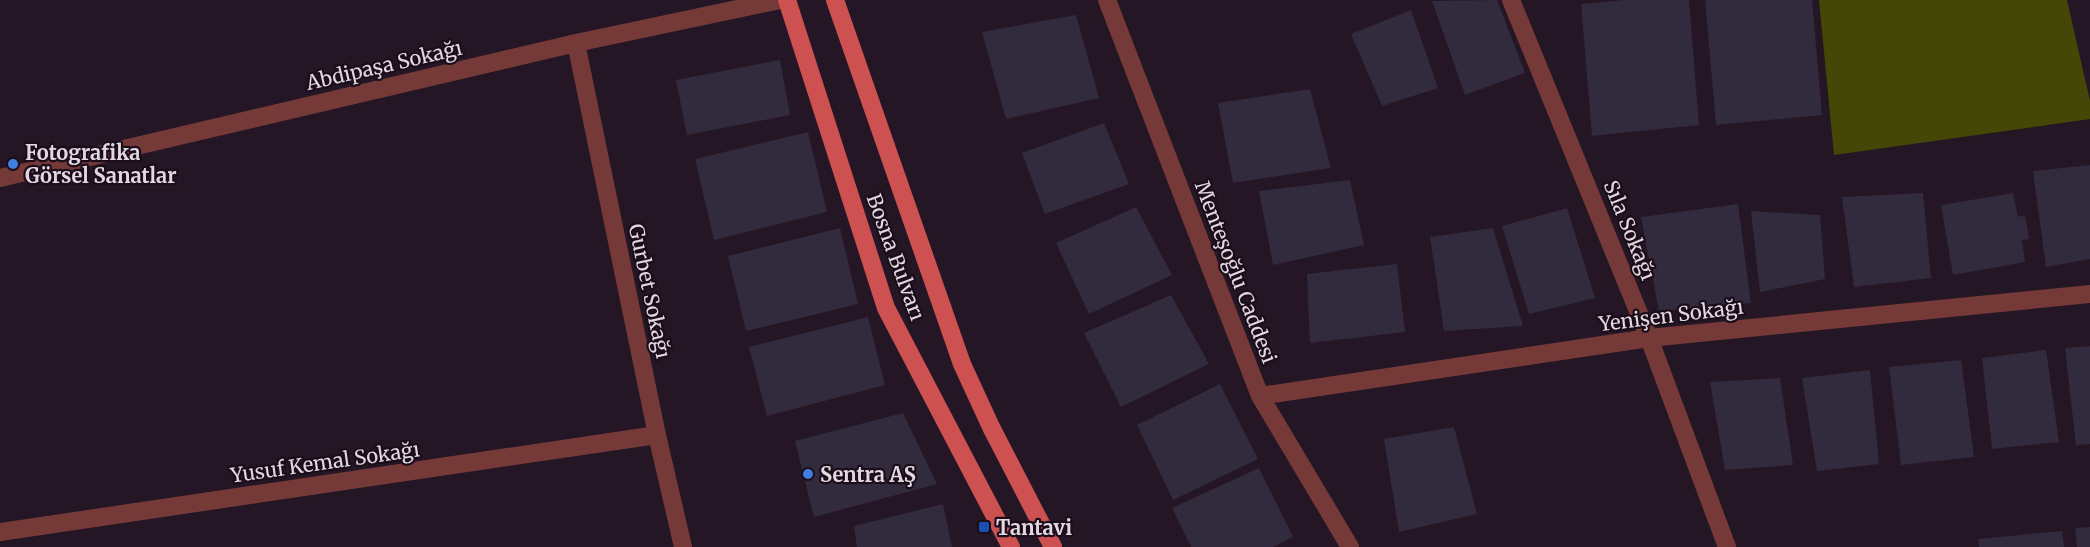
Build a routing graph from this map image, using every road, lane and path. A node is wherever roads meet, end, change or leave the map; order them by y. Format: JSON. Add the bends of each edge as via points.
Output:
{"nodes":[{"id":1,"x":780,"y":0,"type":"edge"},
{"id":2,"x":787,"y":0,"type":"edge"},
{"id":3,"x":835,"y":0,"type":"edge"},
{"id":4,"x":1107,"y":0,"type":"edge"},
{"id":5,"x":1511,"y":0,"type":"edge"},
{"id":6,"x":576,"y":43,"type":"junction"},
{"id":7,"x":0,"y":178,"type":"edge"},
{"id":8,"x":2090,"y":294,"type":"edge"},
{"id":9,"x":1649,"y":338,"type":"junction"},
{"id":10,"x":1260,"y":396,"type":"junction"},
{"id":11,"x":657,"y":435,"type":"junction"},
{"id":12,"x":0,"y":532,"type":"edge"},
{"id":13,"x":683,"y":547,"type":"edge"},
{"id":14,"x":1011,"y":547,"type":"edge"},
{"id":15,"x":1053,"y":547,"type":"edge"},
{"id":16,"x":1350,"y":547,"type":"edge"},
{"id":17,"x":1727,"y":547,"type":"edge"}],
"edges":[{"from":1,"to":6,"type":"street","name":"Abdipaşa Sokağı"},
{"from":2,"to":14,"type":"main road","name":"Bosna Bulvarı","via":[[886,308]]},
{"from":3,"to":15,"type":"main road","name":"Bosna Bulvarı","via":[[962,364]]},
{"from":4,"to":10,"type":"street","name":"Menteşoğlu Caddesi"},
{"from":5,"to":9,"type":"street","name":"Sıla Sokağı"},
{"from":6,"to":7,"type":"street","name":"Abdipaşa Sokağı"},
{"from":6,"to":11,"type":"street","name":"Gurbet Sokağı"},
{"from":8,"to":9,"type":"street","name":"Yenişen Sokağı"},
{"from":9,"to":10,"type":"street","name":"Yenişen Sokağı"},
{"from":9,"to":17,"type":"street","name":"Sıla Sokağı"},
{"from":10,"to":16,"type":"street","name":"Menteşoğlu Caddesi"},
{"from":11,"to":12,"type":"street","name":"Yusuf Kemal Sokağı"},
{"from":11,"to":13,"type":"street","name":"Gurbet Sokağı"}]}
